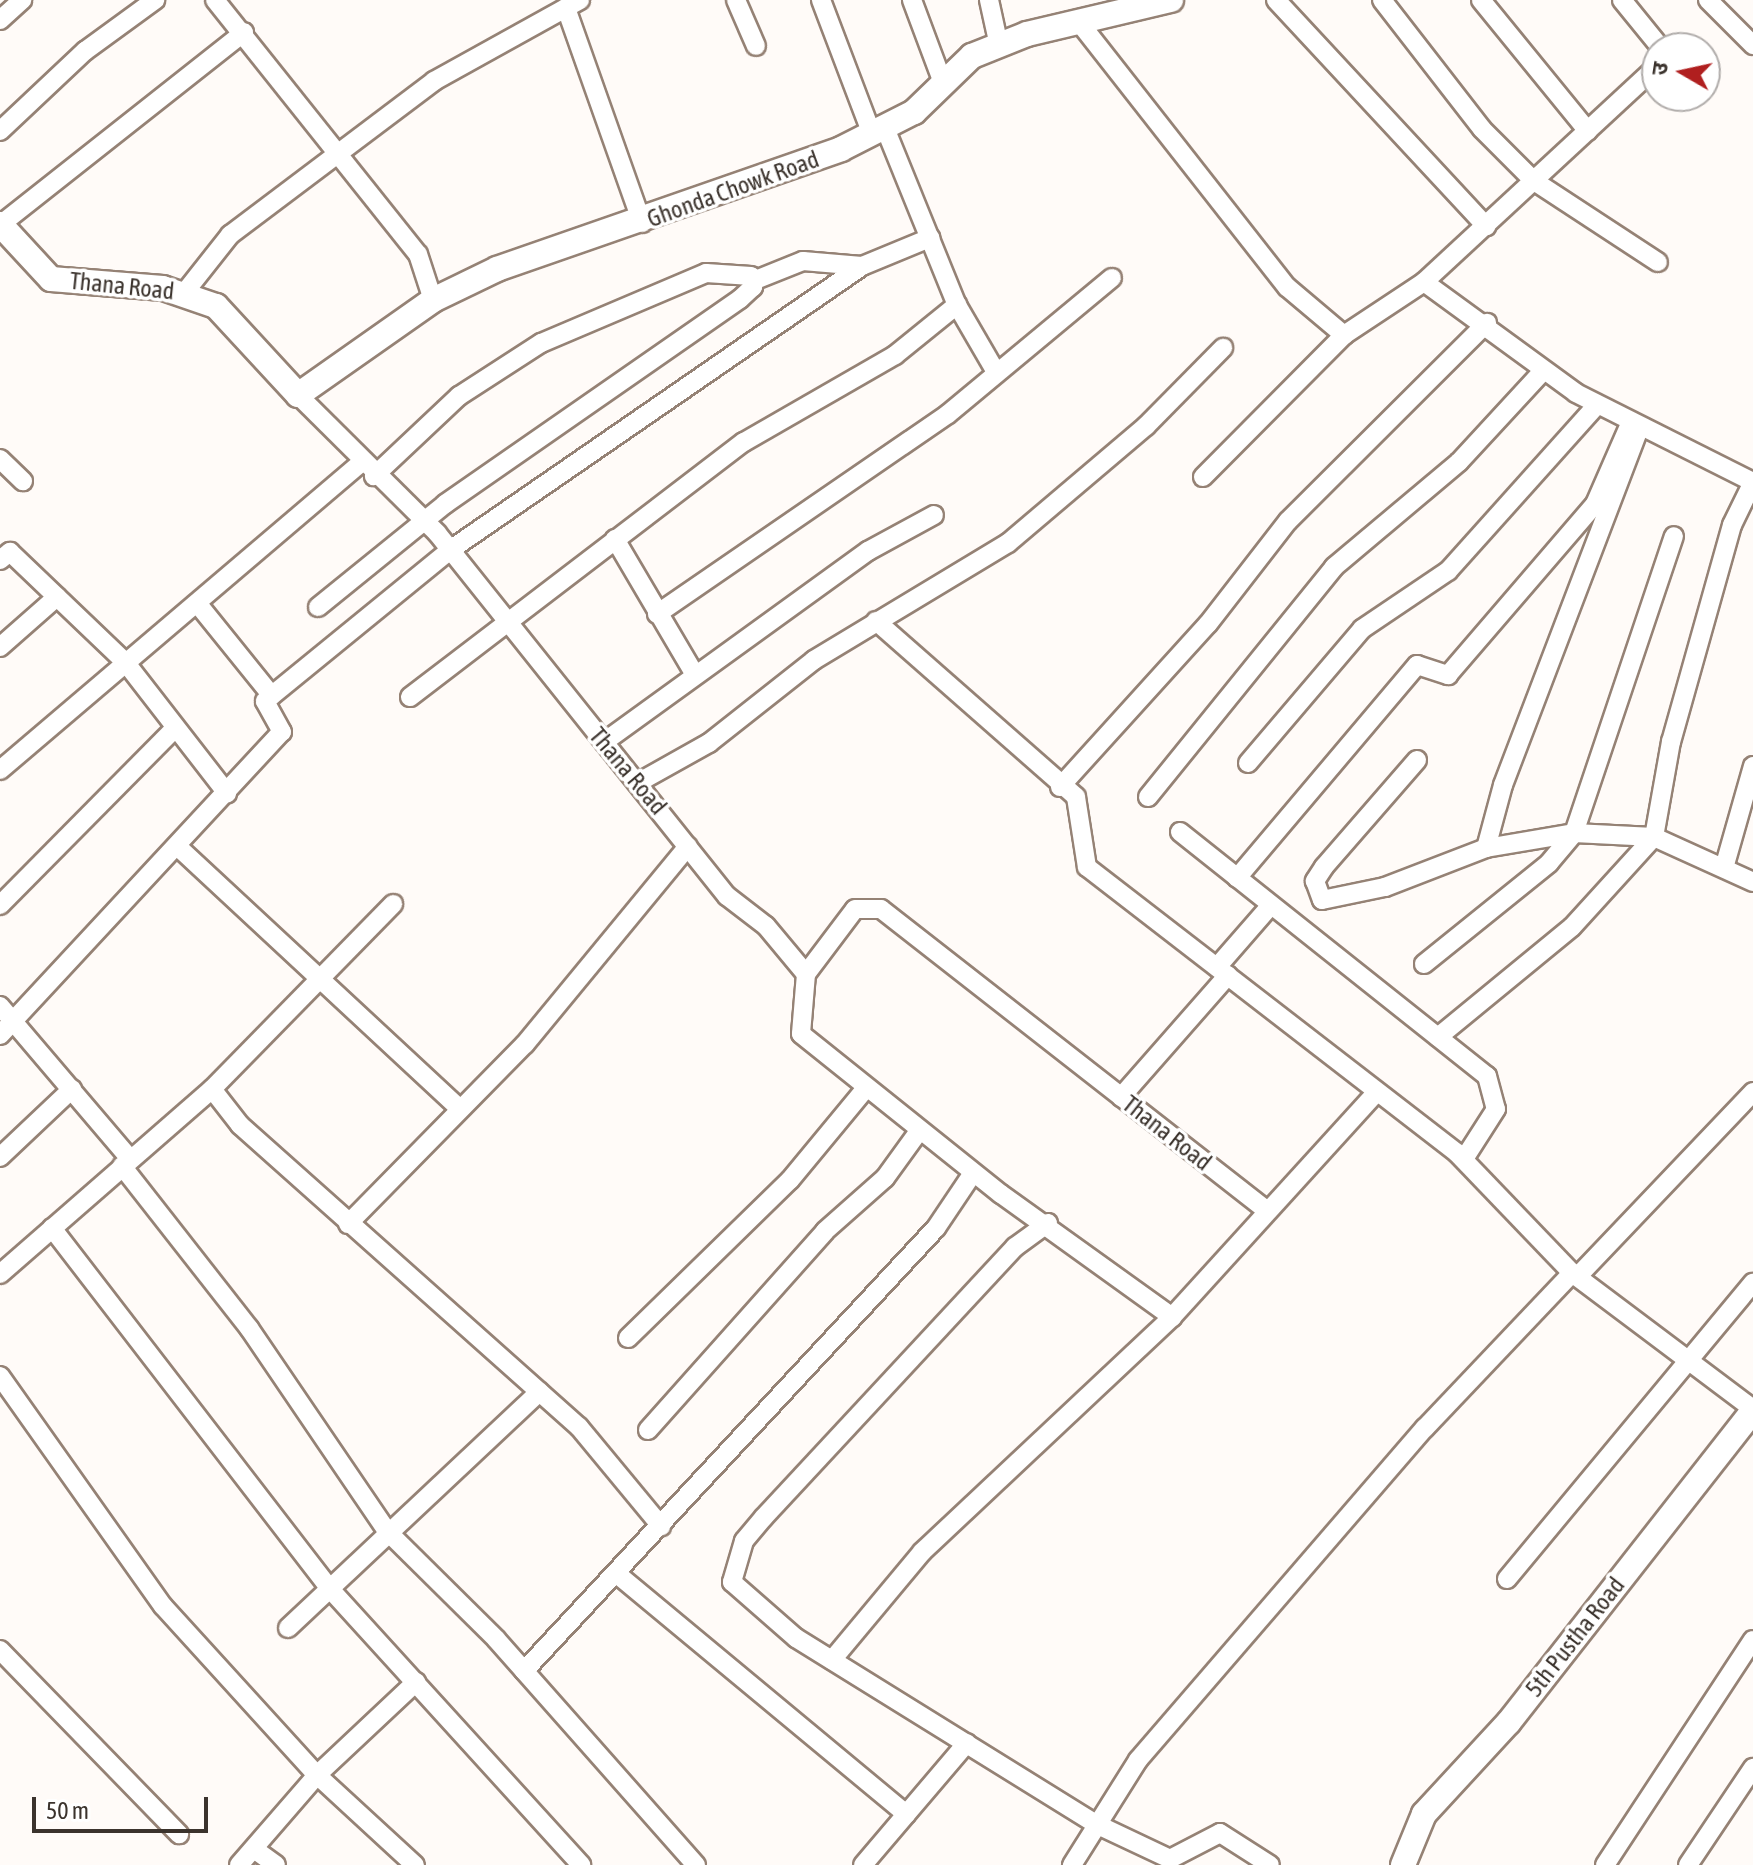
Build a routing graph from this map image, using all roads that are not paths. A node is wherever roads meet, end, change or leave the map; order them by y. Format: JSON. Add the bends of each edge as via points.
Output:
{"nodes":[{"id":1,"x":22,"y":0,"type":"edge"},
{"id":2,"x":155,"y":0,"type":"edge"},
{"id":3,"x":215,"y":0,"type":"edge"},
{"id":4,"x":736,"y":0,"type":"edge"},
{"id":5,"x":821,"y":0,"type":"edge"},
{"id":6,"x":912,"y":0,"type":"edge"},
{"id":7,"x":989,"y":0,"type":"edge"},
{"id":8,"x":1171,"y":0,"type":"edge"},
{"id":9,"x":1276,"y":0,"type":"edge"},
{"id":10,"x":1382,"y":0,"type":"edge"},
{"id":11,"x":1481,"y":0,"type":"edge"},
{"id":12,"x":1622,"y":0,"type":"edge"},
{"id":13,"x":1708,"y":0,"type":"edge"},
{"id":14,"x":573,"y":4,"type":"edge"},
{"id":15,"x":0,"y":20,"type":"edge"},
{"id":16,"x":1079,"y":22,"type":"junction"},
{"id":17,"x":244,"y":32,"type":"junction"},
{"id":18,"x":1648,"y":32,"type":"edge"},
{"id":19,"x":1753,"y":45,"type":"edge"},
{"id":20,"x":756,"y":46,"type":"dead end"},
{"id":21,"x":999,"y":46,"type":"junction"},
{"id":22,"x":1641,"y":81,"type":"edge"},
{"id":23,"x":943,"y":83,"type":"junction"},
{"id":24,"x":0,"y":131,"type":"edge"},
{"id":25,"x":879,"y":131,"type":"junction"},
{"id":26,"x":1588,"y":131,"type":"junction"},
{"id":27,"x":341,"y":151,"type":"junction"},
{"id":28,"x":1534,"y":181,"type":"junction"},
{"id":29,"x":642,"y":223,"type":"junction"},
{"id":30,"x":0,"y":225,"type":"edge"},
{"id":31,"x":1486,"y":226,"type":"junction"},
{"id":32,"x":930,"y":238,"type":"junction"},
{"id":33,"x":1658,"y":262,"type":"dead end"},
{"id":34,"x":862,"y":266,"type":"junction"},
{"id":35,"x":1112,"y":278,"type":"dead end"},
{"id":36,"x":753,"y":281,"type":"junction"},
{"id":37,"x":1424,"y":282,"type":"junction"},
{"id":38,"x":185,"y":292,"type":"junction"},
{"id":39,"x":433,"y":300,"type":"junction"},
{"id":40,"x":957,"y":305,"type":"junction"},
{"id":41,"x":1487,"y":323,"type":"junction"},
{"id":42,"x":1344,"y":335,"type":"junction"},
{"id":43,"x":1223,"y":348,"type":"dead end"},
{"id":44,"x":1543,"y":371,"type":"junction"},
{"id":45,"x":996,"y":372,"type":"junction"},
{"id":46,"x":298,"y":395,"type":"junction"},
{"id":47,"x":1597,"y":405,"type":"junction"},
{"id":48,"x":1634,"y":426,"type":"junction"},
{"id":49,"x":0,"y":459,"type":"edge"},
{"id":50,"x":367,"y":470,"type":"junction"},
{"id":51,"x":1203,"y":477,"type":"dead end"},
{"id":52,"x":23,"y":481,"type":"dead end"},
{"id":53,"x":1753,"y":482,"type":"edge"},
{"id":54,"x":1746,"y":510,"type":"edge"},
{"id":55,"x":934,"y":515,"type":"dead end"},
{"id":56,"x":426,"y":524,"type":"junction"},
{"id":57,"x":1674,"y":536,"type":"dead end"},
{"id":58,"x":615,"y":539,"type":"junction"},
{"id":59,"x":450,"y":550,"type":"junction"},
{"id":60,"x":0,"y":560,"type":"edge"},
{"id":61,"x":57,"y":597,"type":"junction"},
{"id":62,"x":197,"y":603,"type":"junction"},
{"id":63,"x":318,"y":607,"type":"dead end"},
{"id":64,"x":657,"y":614,"type":"junction"},
{"id":65,"x":506,"y":618,"type":"junction"},
{"id":66,"x":876,"y":621,"type":"junction"},
{"id":67,"x":0,"y":647,"type":"edge"},
{"id":68,"x":126,"y":663,"type":"junction"},
{"id":69,"x":695,"y":675,"type":"junction"},
{"id":70,"x":272,"y":696,"type":"junction"},
{"id":71,"x":410,"y":697,"type":"dead end"},
{"id":72,"x":175,"y":728,"type":"junction"},
{"id":73,"x":604,"y":742,"type":"junction"},
{"id":74,"x":1417,"y":760,"type":"dead end"},
{"id":75,"x":1248,"y":763,"type":"dead end"},
{"id":76,"x":1753,"y":766,"type":"edge"},
{"id":77,"x":0,"y":770,"type":"edge"},
{"id":78,"x":641,"y":781,"type":"junction"},
{"id":79,"x":1060,"y":787,"type":"junction"},
{"id":80,"x":227,"y":793,"type":"junction"},
{"id":81,"x":1148,"y":797,"type":"dead end"},
{"id":82,"x":1180,"y":832,"type":"dead end"},
{"id":83,"x":1574,"y":833,"type":"junction"},
{"id":84,"x":1654,"y":837,"type":"junction"},
{"id":85,"x":177,"y":846,"type":"junction"},
{"id":86,"x":688,"y":846,"type":"junction"},
{"id":87,"x":1486,"y":848,"type":"junction"},
{"id":88,"x":1724,"y":868,"type":"junction"},
{"id":89,"x":1237,"y":878,"type":"junction"},
{"id":90,"x":1753,"y":882,"type":"edge"},
{"id":91,"x":393,"y":904,"type":"dead end"},
{"id":92,"x":0,"y":905,"type":"edge"},
{"id":93,"x":1271,"y":905,"type":"junction"},
{"id":94,"x":1424,"y":964,"type":"dead end"},
{"id":95,"x":1223,"y":971,"type":"junction"},
{"id":96,"x":806,"y":974,"type":"junction"},
{"id":97,"x":322,"y":975,"type":"junction"},
{"id":98,"x":7,"y":1013,"type":"edge"},
{"id":99,"x":0,"y":1035,"type":"edge"},
{"id":100,"x":1438,"y":1037,"type":"junction"},
{"id":101,"x":866,"y":1088,"type":"junction"},
{"id":102,"x":72,"y":1089,"type":"junction"},
{"id":103,"x":212,"y":1089,"type":"junction"},
{"id":104,"x":1753,"y":1092,"type":"edge"},
{"id":105,"x":1375,"y":1094,"type":"junction"},
{"id":106,"x":1121,"y":1097,"type":"junction"},
{"id":107,"x":458,"y":1107,"type":"junction"},
{"id":108,"x":919,"y":1131,"type":"junction"},
{"id":109,"x":0,"y":1157,"type":"edge"},
{"id":110,"x":1464,"y":1159,"type":"junction"},
{"id":111,"x":126,"y":1162,"type":"junction"},
{"id":112,"x":973,"y":1173,"type":"junction"},
{"id":113,"x":1265,"y":1209,"type":"junction"},
{"id":114,"x":1048,"y":1223,"type":"junction"},
{"id":115,"x":348,"y":1224,"type":"junction"},
{"id":116,"x":52,"y":1228,"type":"junction"},
{"id":117,"x":0,"y":1274,"type":"edge"},
{"id":118,"x":1575,"y":1275,"type":"junction"},
{"id":119,"x":1753,"y":1283,"type":"edge"},
{"id":120,"x":1172,"y":1317,"type":"junction"},
{"id":121,"x":628,"y":1338,"type":"dead end"},
{"id":122,"x":1689,"y":1365,"type":"junction"},
{"id":123,"x":0,"y":1376,"type":"edge"},
{"id":124,"x":539,"y":1392,"type":"junction"},
{"id":125,"x":1750,"y":1421,"type":"edge"},
{"id":126,"x":648,"y":1430,"type":"dead end"},
{"id":127,"x":661,"y":1526,"type":"junction"},
{"id":128,"x":387,"y":1531,"type":"junction"},
{"id":129,"x":617,"y":1574,"type":"junction"},
{"id":130,"x":1507,"y":1579,"type":"dead end"},
{"id":131,"x":331,"y":1590,"type":"junction"},
{"id":132,"x":288,"y":1628,"type":"dead end"},
{"id":133,"x":1753,"y":1640,"type":"edge"},
{"id":134,"x":0,"y":1650,"type":"edge"},
{"id":135,"x":832,"y":1660,"type":"junction"},
{"id":136,"x":524,"y":1671,"type":"junction"},
{"id":137,"x":416,"y":1682,"type":"junction"},
{"id":138,"x":967,"y":1743,"type":"junction"},
{"id":139,"x":1753,"y":1768,"type":"edge"},
{"id":140,"x":317,"y":1775,"type":"junction"},
{"id":141,"x":906,"y":1814,"type":"junction"},
{"id":142,"x":1098,"y":1825,"type":"junction"},
{"id":143,"x":179,"y":1834,"type":"dead end"},
{"id":144,"x":254,"y":1849,"type":"junction"},
{"id":145,"x":1168,"y":1862,"type":"edge"},
{"id":146,"x":239,"y":1865,"type":"edge"},
{"id":147,"x":276,"y":1865,"type":"edge"},
{"id":148,"x":415,"y":1865,"type":"edge"},
{"id":149,"x":581,"y":1865,"type":"edge"},
{"id":150,"x":696,"y":1865,"type":"edge"},
{"id":151,"x":863,"y":1865,"type":"edge"},
{"id":152,"x":1072,"y":1865,"type":"edge"},
{"id":153,"x":1270,"y":1865,"type":"edge"},
{"id":154,"x":1403,"y":1865,"type":"edge"},
{"id":155,"x":1605,"y":1865,"type":"edge"},
{"id":156,"x":1688,"y":1865,"type":"edge"}],
"edges":[{"from":1,"to":15,"type":"street"},
{"from":2,"to":24,"type":"street","via":[[85,51]]},
{"from":3,"to":17,"type":"street"},
{"from":4,"to":20,"type":"street"},
{"from":5,"to":25,"type":"street"},
{"from":6,"to":23,"type":"street"},
{"from":7,"to":21,"type":"street"},
{"from":8,"to":16,"type":"street","name":"Ghonda Chowk Road"},
{"from":9,"to":31,"type":"street"},
{"from":10,"to":28,"type":"street","via":[[1482,129]]},
{"from":11,"to":26,"type":"street"},
{"from":12,"to":18,"type":"street"},
{"from":13,"to":19,"type":"street"},
{"from":14,"to":27,"type":"street","via":[[434,81]]},
{"from":14,"to":29,"type":"street"},
{"from":16,"to":21,"type":"street","name":"Ghonda Chowk Road"},
{"from":16,"to":42,"type":"street","via":[[1287,287]]},
{"from":17,"to":27,"type":"street"},
{"from":17,"to":30,"type":"street"},
{"from":21,"to":23,"type":"street","name":"Ghonda Chowk Road","via":[[972,56]]},
{"from":22,"to":26,"type":"street"},
{"from":23,"to":25,"type":"street","name":"Ghonda Chowk Road"},
{"from":25,"to":29,"type":"street","name":"Ghonda Chowk Road"},
{"from":25,"to":32,"type":"street"},
{"from":26,"to":28,"type":"street"},
{"from":27,"to":38,"type":"street","via":[[230,235]]},
{"from":27,"to":39,"type":"street","via":[[418,254]]},
{"from":28,"to":31,"type":"street"},
{"from":28,"to":33,"type":"street"},
{"from":29,"to":39,"type":"street","name":"Ghonda Chowk Road","via":[[497,269]]},
{"from":30,"to":38,"type":"street","name":"Thana Road","via":[[51,279]]},
{"from":31,"to":37,"type":"street"},
{"from":32,"to":34,"type":"street"},
{"from":32,"to":40,"type":"street"},
{"from":34,"to":36,"type":"street","via":[[803,261]]},
{"from":34,"to":59,"type":"street"},
{"from":35,"to":45,"type":"street"},
{"from":36,"to":50,"type":"street","via":[[742,274],[706,273],[584,321],[459,396]]},
{"from":36,"to":56,"type":"street","via":[[705,325]]},
{"from":37,"to":41,"type":"street"},
{"from":37,"to":42,"type":"street"},
{"from":38,"to":46,"type":"street","name":"Thana Road","via":[[239,325]]},
{"from":39,"to":46,"type":"street","name":"Ghonda Chowk Road"},
{"from":40,"to":45,"type":"street"},
{"from":40,"to":58,"type":"street","via":[[895,355],[744,442]]},
{"from":41,"to":44,"type":"street"},
{"from":41,"to":79,"type":"street","via":[[1288,521],[1188,647]]},
{"from":42,"to":51,"type":"street"},
{"from":43,"to":66,"type":"street","via":[[1074,491],[1008,543]]},
{"from":44,"to":47,"type":"street"},
{"from":44,"to":81,"type":"street","via":[[1459,462],[1334,567]]},
{"from":45,"to":64,"type":"street","via":[[948,414]]},
{"from":46,"to":50,"type":"street","name":"Thana Road"},
{"from":47,"to":48,"type":"street"},
{"from":47,"to":75,"type":"street","via":[[1448,571],[1362,629]]},
{"from":48,"to":53,"type":"street"},
{"from":48,"to":87,"type":"street","via":[[1503,785]]},
{"from":48,"to":89,"type":"street","via":[[1595,504],[1448,675],[1417,665]]},
{"from":49,"to":52,"type":"street"},
{"from":50,"to":56,"type":"street","name":"Thana Road"},
{"from":50,"to":62,"type":"street"},
{"from":53,"to":54,"type":"street"},
{"from":54,"to":84,"type":"street","via":[[1671,742]]},
{"from":55,"to":69,"type":"street","via":[[868,551]]},
{"from":56,"to":59,"type":"street","name":"Thana Road"},
{"from":56,"to":63,"type":"street"},
{"from":57,"to":83,"type":"street"},
{"from":58,"to":64,"type":"street"},
{"from":58,"to":65,"type":"street"},
{"from":59,"to":65,"type":"street","name":"Thana Road"},
{"from":59,"to":70,"type":"street"},
{"from":60,"to":61,"type":"street","via":[[10,552]]},
{"from":61,"to":67,"type":"street"},
{"from":61,"to":68,"type":"street"},
{"from":62,"to":68,"type":"street"},
{"from":62,"to":70,"type":"street"},
{"from":64,"to":69,"type":"street"},
{"from":65,"to":71,"type":"street"},
{"from":65,"to":73,"type":"street","name":"Thana Road"},
{"from":66,"to":78,"type":"street","via":[[709,743]]},
{"from":66,"to":79,"type":"street"},
{"from":68,"to":72,"type":"street"},
{"from":68,"to":77,"type":"street"},
{"from":69,"to":73,"type":"street"},
{"from":70,"to":80,"type":"street","via":[[265,701],[282,732]]},
{"from":72,"to":80,"type":"street"},
{"from":72,"to":92,"type":"street"},
{"from":73,"to":78,"type":"street","name":"Thana Road"},
{"from":74,"to":87,"type":"street","via":[[1324,867],[1315,892],[1331,903]]},
{"from":76,"to":88,"type":"street"},
{"from":78,"to":86,"type":"street","name":"Thana Road"},
{"from":79,"to":95,"type":"street","via":[[1081,803],[1087,867]]},
{"from":80,"to":85,"type":"street"},
{"from":82,"to":89,"type":"street"},
{"from":83,"to":84,"type":"street"},
{"from":83,"to":87,"type":"street"},
{"from":83,"to":94,"type":"street","via":[[1549,863]]},
{"from":84,"to":88,"type":"street"},
{"from":84,"to":100,"type":"street","via":[[1572,927]]},
{"from":85,"to":97,"type":"street"},
{"from":85,"to":98,"type":"street"},
{"from":86,"to":96,"type":"street","name":"Thana Road"},
{"from":86,"to":107,"type":"street","via":[[525,1044]]},
{"from":88,"to":90,"type":"street"},
{"from":89,"to":93,"type":"street"},
{"from":91,"to":97,"type":"street"},
{"from":93,"to":95,"type":"street"},
{"from":93,"to":100,"type":"street"},
{"from":95,"to":105,"type":"street"},
{"from":95,"to":106,"type":"street"},
{"from":96,"to":101,"type":"street","via":[[797,1027]]},
{"from":96,"to":106,"type":"street","name":"Thana Road","via":[[855,909],[881,909]]},
{"from":97,"to":103,"type":"street"},
{"from":97,"to":107,"type":"street"},
{"from":98,"to":99,"type":"street"},
{"from":98,"to":102,"type":"street"},
{"from":100,"to":110,"type":"street","via":[[1487,1076],[1496,1092],[1488,1127]]},
{"from":101,"to":108,"type":"street"},
{"from":101,"to":121,"type":"street","via":[[790,1180]]},
{"from":102,"to":109,"type":"street"},
{"from":102,"to":111,"type":"street"},
{"from":103,"to":111,"type":"street"},
{"from":103,"to":115,"type":"street"},
{"from":104,"to":118,"type":"street"},
{"from":105,"to":110,"type":"street"},
{"from":105,"to":113,"type":"street"},
{"from":106,"to":113,"type":"street","name":"Thana Road"},
{"from":107,"to":115,"type":"street"},
{"from":108,"to":112,"type":"street"},
{"from":108,"to":126,"type":"street","via":[[885,1178],[825,1231]]},
{"from":110,"to":118,"type":"street"},
{"from":111,"to":116,"type":"street"},
{"from":111,"to":128,"type":"street","via":[[249,1328]]},
{"from":112,"to":114,"type":"street"},
{"from":112,"to":127,"type":"street","via":[[943,1220]]},
{"from":113,"to":120,"type":"street"},
{"from":114,"to":120,"type":"street"},
{"from":114,"to":135,"type":"street","via":[[1015,1247],[744,1541],[732,1582]]},
{"from":115,"to":124,"type":"street"},
{"from":116,"to":117,"type":"street"},
{"from":116,"to":131,"type":"street"},
{"from":118,"to":122,"type":"street"},
{"from":118,"to":142,"type":"street","via":[[1425,1428],[1138,1760]]},
{"from":119,"to":122,"type":"street"},
{"from":120,"to":135,"type":"street","via":[[922,1552]]},
{"from":122,"to":125,"type":"street"},
{"from":122,"to":130,"type":"street"},
{"from":123,"to":140,"type":"street","via":[[163,1606]]},
{"from":124,"to":127,"type":"street"},
{"from":124,"to":128,"type":"street"},
{"from":125,"to":154,"type":"street","name":"5th Pustha Road","via":[[1509,1722],[1424,1814]]},
{"from":127,"to":129,"type":"street"},
{"from":128,"to":131,"type":"street"},
{"from":128,"to":136,"type":"street"},
{"from":129,"to":136,"type":"street"},
{"from":129,"to":141,"type":"street"},
{"from":131,"to":132,"type":"street"},
{"from":131,"to":137,"type":"street"},
{"from":133,"to":155,"type":"street"},
{"from":134,"to":143,"type":"street"},
{"from":135,"to":138,"type":"street"},
{"from":136,"to":150,"type":"street"},
{"from":137,"to":140,"type":"street"},
{"from":137,"to":149,"type":"street"},
{"from":138,"to":141,"type":"street"},
{"from":138,"to":142,"type":"street"},
{"from":139,"to":156,"type":"street"},
{"from":140,"to":144,"type":"street"},
{"from":140,"to":148,"type":"street"},
{"from":141,"to":151,"type":"street"},
{"from":142,"to":145,"type":"street"},
{"from":142,"to":152,"type":"street"},
{"from":144,"to":146,"type":"street"},
{"from":144,"to":147,"type":"street"},
{"from":145,"to":153,"type":"street","via":[[1220,1833]]}]}
